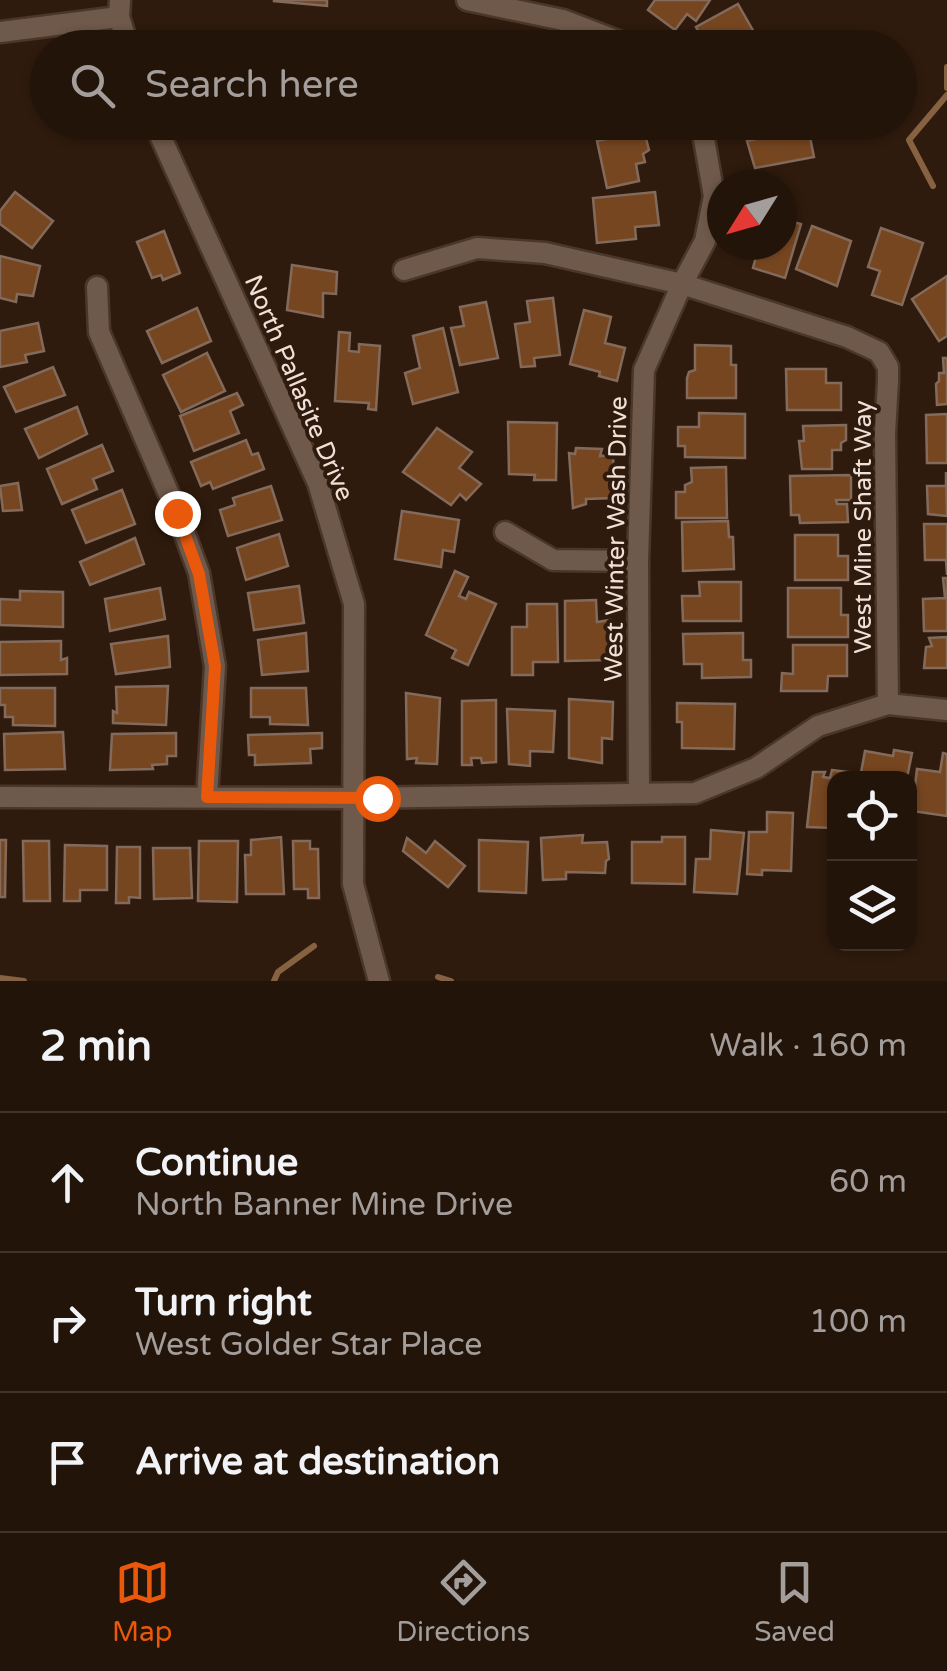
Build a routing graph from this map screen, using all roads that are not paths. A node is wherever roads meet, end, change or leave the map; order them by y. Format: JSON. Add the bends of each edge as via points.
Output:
{"nodes":[{"id":1,"x":467,"y":0,"type":"edge"},
{"id":2,"x":120,"y":8,"type":"edge"},
{"id":3,"x":589,"y":30,"type":"edge"},
{"id":4,"x":0,"y":32,"type":"edge"},
{"id":5,"x":162,"y":140,"type":"edge"},
{"id":6,"x":704,"y":140,"type":"edge"},
{"id":7,"x":404,"y":270,"type":"dead end"},
{"id":8,"x":682,"y":284,"type":"junction"},
{"id":9,"x":97,"y":287,"type":"dead end"},
{"id":10,"x":505,"y":532,"type":"dead end"},
{"id":11,"x":638,"y":561,"type":"junction"},
{"id":12,"x":888,"y":704,"type":"junction"},
{"id":13,"x":947,"y":710,"type":"edge"},
{"id":14,"x":639,"y":792,"type":"junction"},
{"id":15,"x":0,"y":797,"type":"edge"},
{"id":16,"x":207,"y":797,"type":"junction"},
{"id":17,"x":352,"y":798,"type":"junction"},
{"id":18,"x":379,"y":981,"type":"edge"}],
"edges":[{"from":1,"to":3,"type":"street"},
{"from":2,"to":4,"type":"street"},
{"from":5,"to":17,"type":"street","name":"North Pallasite Drive","via":[[318,483],[354,604]]},
{"from":6,"to":8,"type":"street","name":"West Winter Wash Drive","via":[[714,196],[705,242]]},
{"from":7,"to":8,"type":"street","via":[[477,248],[545,253]]},
{"from":8,"to":11,"type":"street","name":"West Winter Wash Drive","via":[[644,370]]},
{"from":8,"to":12,"type":"street","name":"West Mine Shaft Way","via":[[847,337],[879,352],[888,367]]},
{"from":9,"to":16,"type":"street","via":[[99,332],[199,574],[215,666]]},
{"from":10,"to":11,"type":"street","via":[[553,560]]},
{"from":11,"to":14,"type":"street","name":"West Winter Wash Drive"},
{"from":12,"to":13,"type":"street"},
{"from":12,"to":14,"type":"street","via":[[818,726],[756,768],[696,792]]},
{"from":14,"to":17,"type":"street"},
{"from":15,"to":16,"type":"street"},
{"from":16,"to":17,"type":"street"},
{"from":17,"to":18,"type":"street","name":"North Pallasite Drive","via":[[353,884]]}]}
